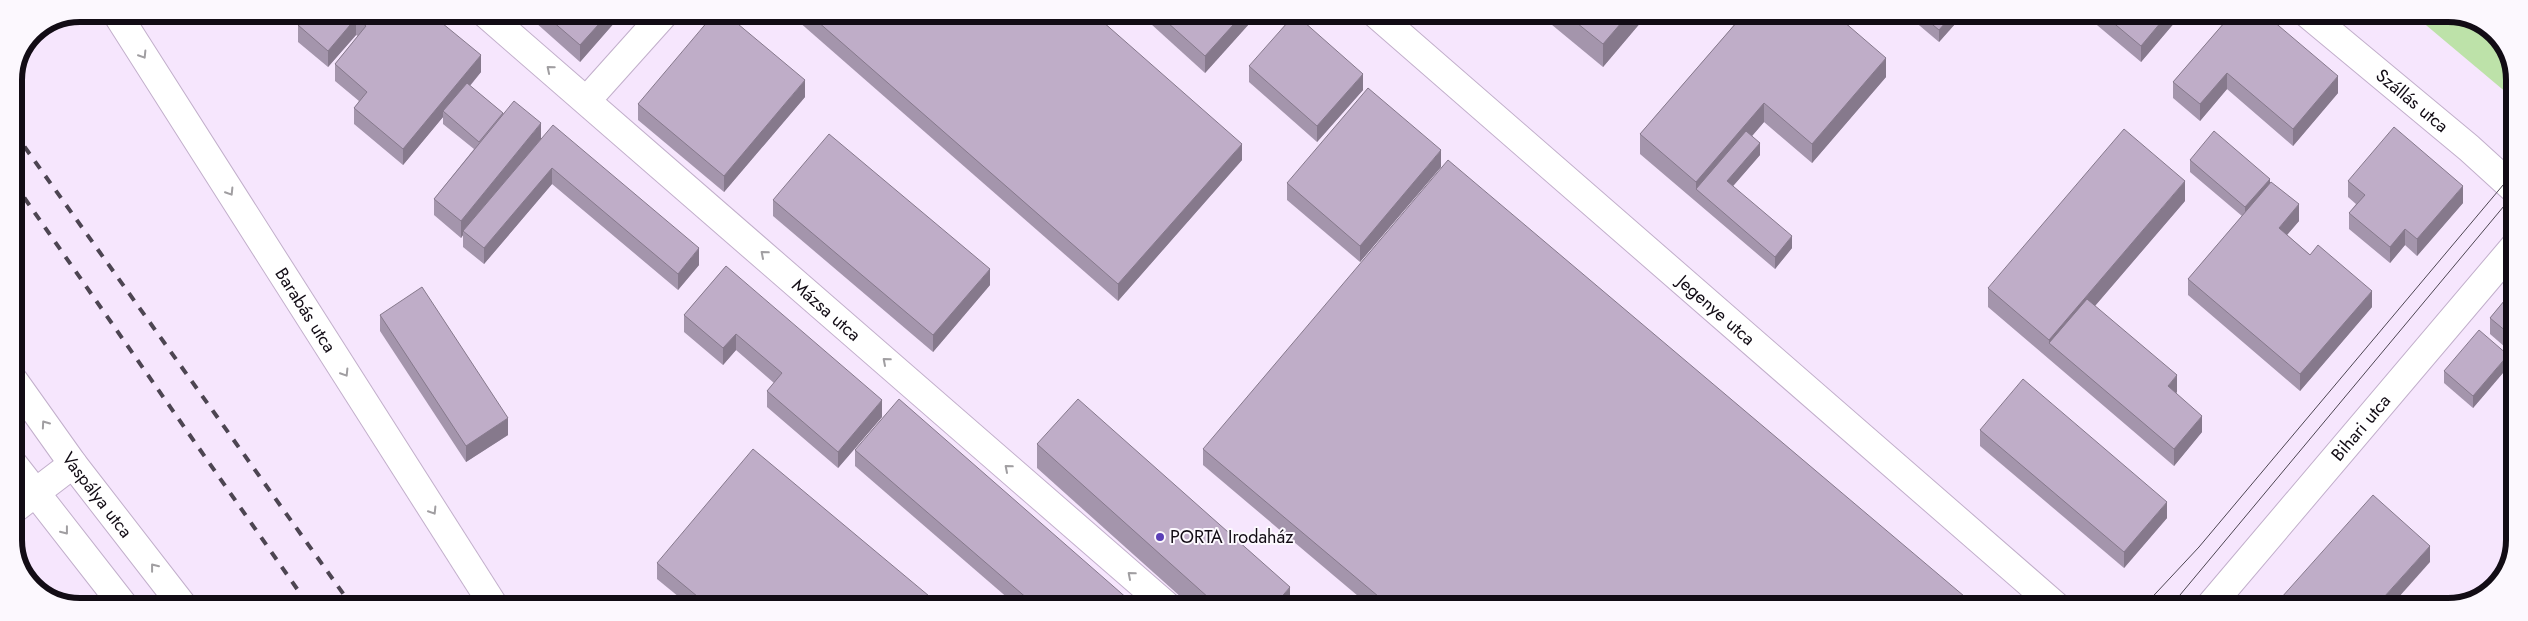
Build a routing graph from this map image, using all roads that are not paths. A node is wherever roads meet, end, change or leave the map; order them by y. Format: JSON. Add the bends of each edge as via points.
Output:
{"nodes":[{"id":1,"x":123,"y":23,"type":"edge"},
{"id":2,"x":497,"y":23,"type":"edge"},
{"id":3,"x":656,"y":23,"type":"edge"},
{"id":4,"x":1386,"y":23,"type":"edge"},
{"id":5,"x":2319,"y":23,"type":"edge"},
{"id":6,"x":587,"y":100,"type":"junction"},
{"id":7,"x":2505,"y":181,"type":"edge"},
{"id":8,"x":2505,"y":257,"type":"edge"},
{"id":9,"x":23,"y":393,"type":"edge"},
{"id":10,"x":73,"y":464,"type":"junction"},
{"id":11,"x":24,"y":501,"type":"edge"},
{"id":12,"x":116,"y":598,"type":"edge"},
{"id":13,"x":178,"y":598,"type":"edge"},
{"id":14,"x":489,"y":598,"type":"edge"},
{"id":15,"x":1159,"y":598,"type":"edge"},
{"id":16,"x":2047,"y":598,"type":"edge"},
{"id":17,"x":2217,"y":598,"type":"edge"}],
"edges":[{"from":1,"to":14,"type":"street","name":"Barabás utca","one_way":true},
{"from":6,"to":2,"type":"street","name":"Mázsa utca","one_way":true},
{"from":3,"to":6,"type":"street"},
{"from":4,"to":16,"type":"street","name":"Jegenye utca"},
{"from":5,"to":7,"type":"street","name":"Szállás utca"},
{"from":15,"to":6,"type":"street","name":"Mázsa utca","one_way":true},
{"from":8,"to":17,"type":"street","name":"Bihari utca"},
{"from":10,"to":9,"type":"street","name":"Vaspálya utca","one_way":true},
{"from":10,"to":11,"type":"street"},
{"from":13,"to":10,"type":"street","name":"Vaspálya utca","one_way":true},
{"from":11,"to":12,"type":"street","one_way":true}]}
